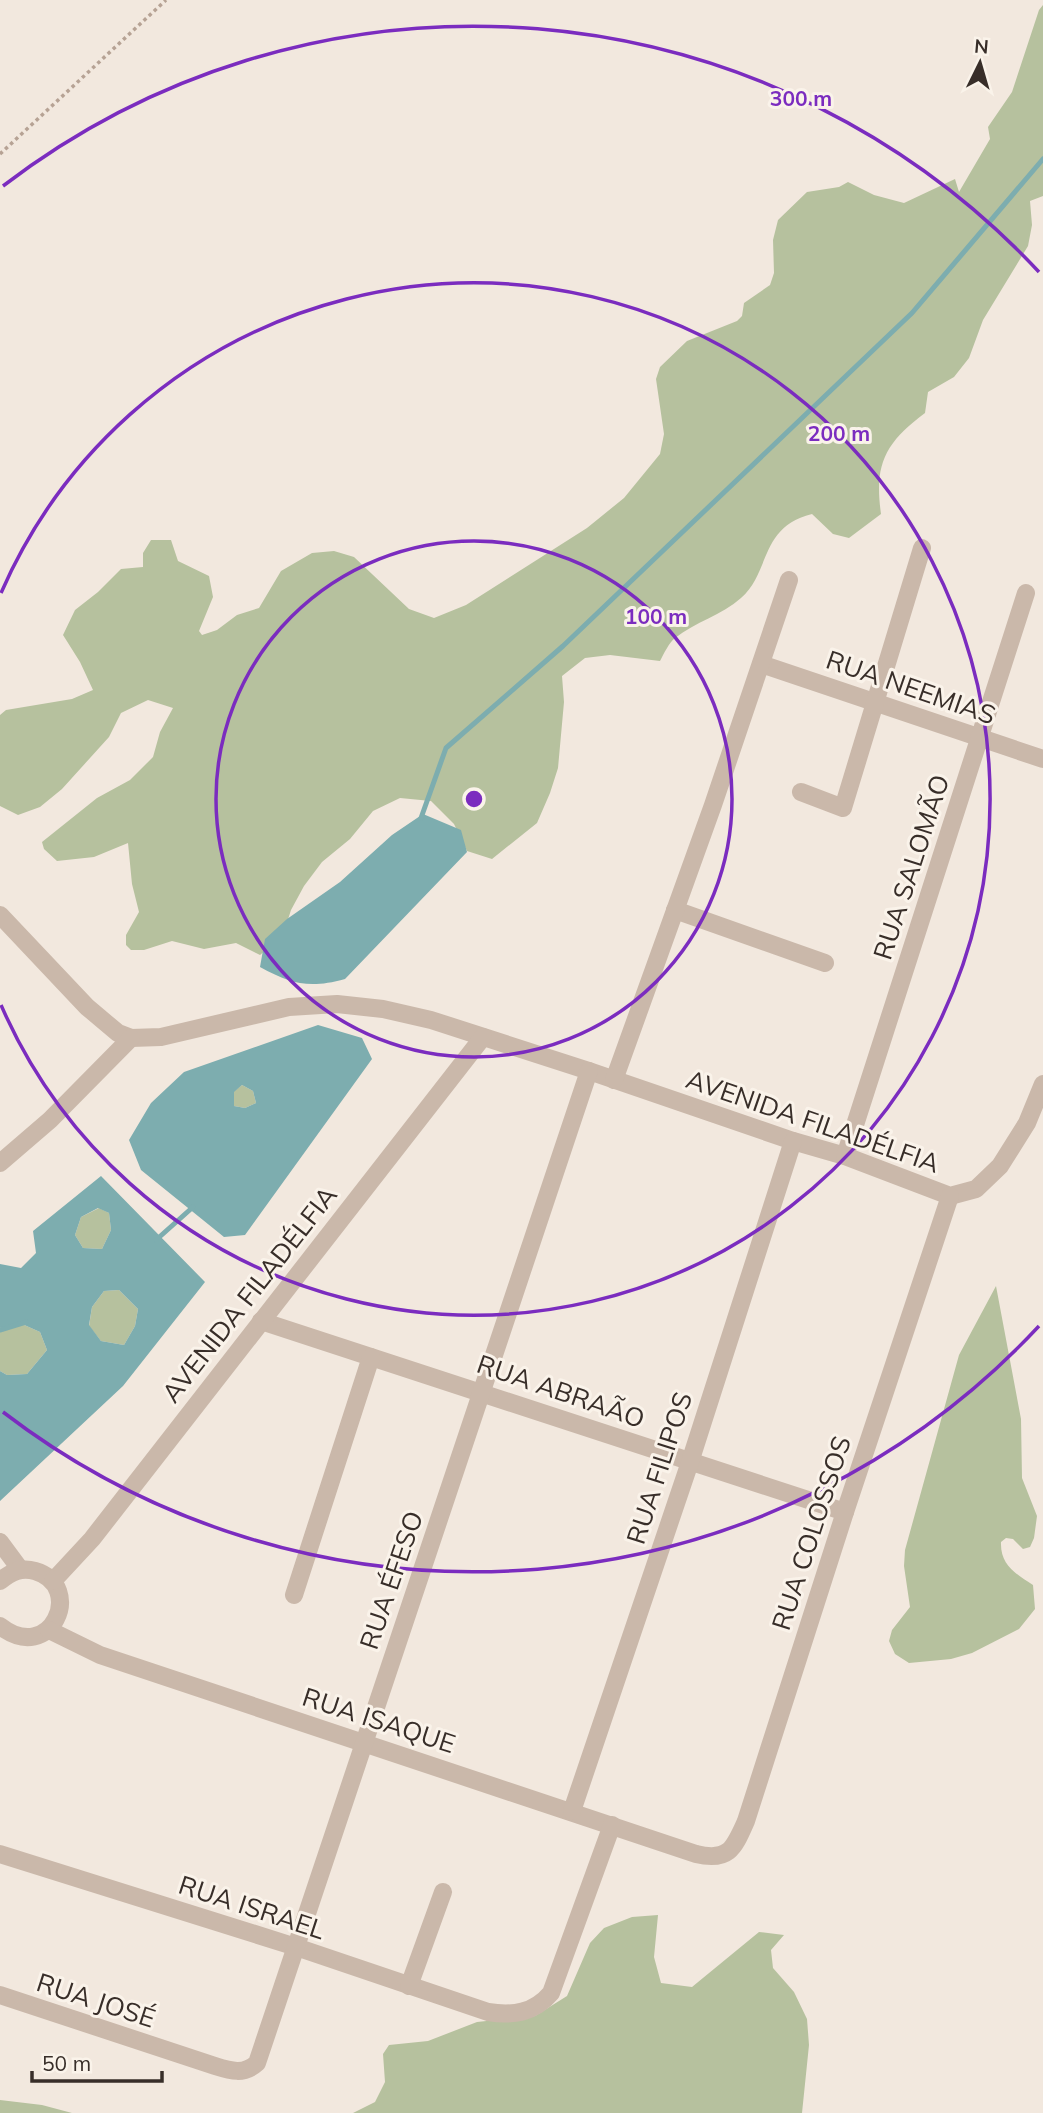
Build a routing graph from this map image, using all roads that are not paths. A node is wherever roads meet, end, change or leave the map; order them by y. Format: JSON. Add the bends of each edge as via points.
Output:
{"nodes":[{"id":1,"x":922,"y":548,"type":"dead end"},
{"id":2,"x":789,"y":580,"type":"dead end"},
{"id":3,"x":1026,"y":593,"type":"dead end"},
{"id":4,"x":761,"y":664,"type":"junction"},
{"id":5,"x":876,"y":703,"type":"junction"},
{"id":6,"x":980,"y":738,"type":"junction"},
{"id":7,"x":1043,"y":759,"type":"edge"},
{"id":8,"x":801,"y":792,"type":"dead end"},
{"id":9,"x":675,"y":910,"type":"junction"},
{"id":10,"x":0,"y":915,"type":"edge"},
{"id":11,"x":825,"y":963,"type":"dead end"},
{"id":12,"x":483,"y":1037,"type":"junction"},
{"id":13,"x":131,"y":1038,"type":"junction"},
{"id":14,"x":589,"y":1071,"type":"junction"},
{"id":15,"x":614,"y":1080,"type":"junction"},
{"id":16,"x":1043,"y":1084,"type":"edge"},
{"id":17,"x":793,"y":1141,"type":"junction"},
{"id":18,"x":845,"y":1156,"type":"junction"},
{"id":19,"x":0,"y":1163,"type":"edge"},
{"id":20,"x":950,"y":1196,"type":"junction"},
{"id":21,"x":261,"y":1321,"type":"junction"},
{"id":22,"x":371,"y":1356,"type":"junction"},
{"id":23,"x":482,"y":1392,"type":"junction"},
{"id":24,"x":690,"y":1462,"type":"junction"},
{"id":25,"x":845,"y":1512,"type":"junction"},
{"id":26,"x":0,"y":1542,"type":"edge"},
{"id":27,"x":20,"y":1569,"type":"junction"},
{"id":28,"x":0,"y":1581,"type":"edge"},
{"id":29,"x":52,"y":1581,"type":"junction"},
{"id":30,"x":294,"y":1595,"type":"dead end"},
{"id":31,"x":0,"y":1626,"type":"edge"},
{"id":32,"x":49,"y":1630,"type":"junction"},
{"id":33,"x":364,"y":1742,"type":"junction"},
{"id":34,"x":572,"y":1811,"type":"junction"},
{"id":35,"x":612,"y":1825,"type":"junction"},
{"id":36,"x":0,"y":1854,"type":"edge"},
{"id":37,"x":696,"y":1854,"type":"joint"},
{"id":38,"x":443,"y":1892,"type":"dead end"},
{"id":39,"x":296,"y":1947,"type":"junction"},
{"id":40,"x":409,"y":1986,"type":"junction"},
{"id":41,"x":0,"y":1995,"type":"edge"},
{"id":42,"x":215,"y":2066,"type":"joint"}],
"edges":[{"from":1,"to":5,"type":"street"},
{"from":2,"to":4,"type":"street"},
{"from":3,"to":6,"type":"street","name":"RUA SALOMÃO"},
{"from":4,"to":5,"type":"street","name":"RUA NEEMIAS"},
{"from":4,"to":9,"type":"street"},
{"from":5,"to":6,"type":"street","name":"RUA NEEMIAS"},
{"from":5,"to":8,"type":"street","via":[[843,808]]},
{"from":6,"to":7,"type":"street","name":"RUA NEEMIAS"},
{"from":6,"to":18,"type":"street","name":"RUA SALOMÃO"},
{"from":9,"to":11,"type":"street"},
{"from":9,"to":15,"type":"street"},
{"from":10,"to":13,"type":"street","via":[[97,1016]]},
{"from":12,"to":13,"type":"street","name":"AVENIDA FILADÉLFIA","via":[[383,1009],[337,1004],[289,1007],[161,1037]]},
{"from":12,"to":14,"type":"street","name":"AVENIDA FILADÉLFIA"},
{"from":12,"to":21,"type":"street","name":"AVENIDA FILADÉLFIA"},
{"from":13,"to":19,"type":"street","via":[[83,1090]]},
{"from":14,"to":15,"type":"street","name":"AVENIDA FILADÉLFIA"},
{"from":14,"to":23,"type":"street","name":"RUA ÉFESO"},
{"from":15,"to":17,"type":"street","name":"AVENIDA FILADÉLFIA"},
{"from":16,"to":20,"type":"street","name":"AVENIDA FILADÉLFIA","via":[[1027,1123],[1000,1166],[976,1189]]},
{"from":17,"to":18,"type":"street","name":"AVENIDA FILADÉLFIA"},
{"from":17,"to":24,"type":"street","name":"RUA FILIPOS"},
{"from":18,"to":20,"type":"street","name":"AVENIDA FILADÉLFIA"},
{"from":20,"to":25,"type":"street","name":"RUA COLOSSOS"},
{"from":21,"to":22,"type":"street","name":"RUA ABRAÃO"},
{"from":21,"to":29,"type":"street","name":"AVENIDA FILADÉLFIA","via":[[92,1539]]},
{"from":22,"to":23,"type":"street","name":"RUA ABRAÃO"},
{"from":22,"to":30,"type":"street"},
{"from":23,"to":24,"type":"street","name":"RUA ABRAÃO"},
{"from":23,"to":33,"type":"street","name":"RUA ÉFESO"},
{"from":24,"to":25,"type":"street","name":"RUA ABRAÃO"},
{"from":24,"to":34,"type":"street","name":"RUA FILIPOS"},
{"from":25,"to":37,"type":"street","name":"RUA COLOSSOS","via":[[738,1840],[719,1857]]},
{"from":26,"to":27,"type":"street"},
{"from":27,"to":28,"type":"street"},
{"from":27,"to":29,"type":"street"},
{"from":29,"to":32,"type":"street","via":[[61,1606]]},
{"from":31,"to":32,"type":"street","via":[[23,1638]]},
{"from":32,"to":33,"type":"street","name":"RUA ISAQUE","via":[[100,1655]]},
{"from":33,"to":34,"type":"street","name":"RUA ISAQUE"},
{"from":33,"to":39,"type":"street","name":"RUA ÉFESO"},
{"from":34,"to":35,"type":"street","name":"RUA ISAQUE"},
{"from":35,"to":37,"type":"street","name":"RUA ISAQUE"},
{"from":35,"to":40,"type":"street","name":"RUA ISRAEL","via":[[551,1993],[542,2004],[508,2015]]},
{"from":36,"to":39,"type":"street","name":"RUA ISRAEL"},
{"from":38,"to":40,"type":"street"},
{"from":39,"to":40,"type":"street","name":"RUA ISRAEL"},
{"from":39,"to":42,"type":"street","name":"RUA ÉFESO","via":[[257,2063],[245,2071]]},
{"from":41,"to":42,"type":"street","name":"RUA JOSÉ"}]}
